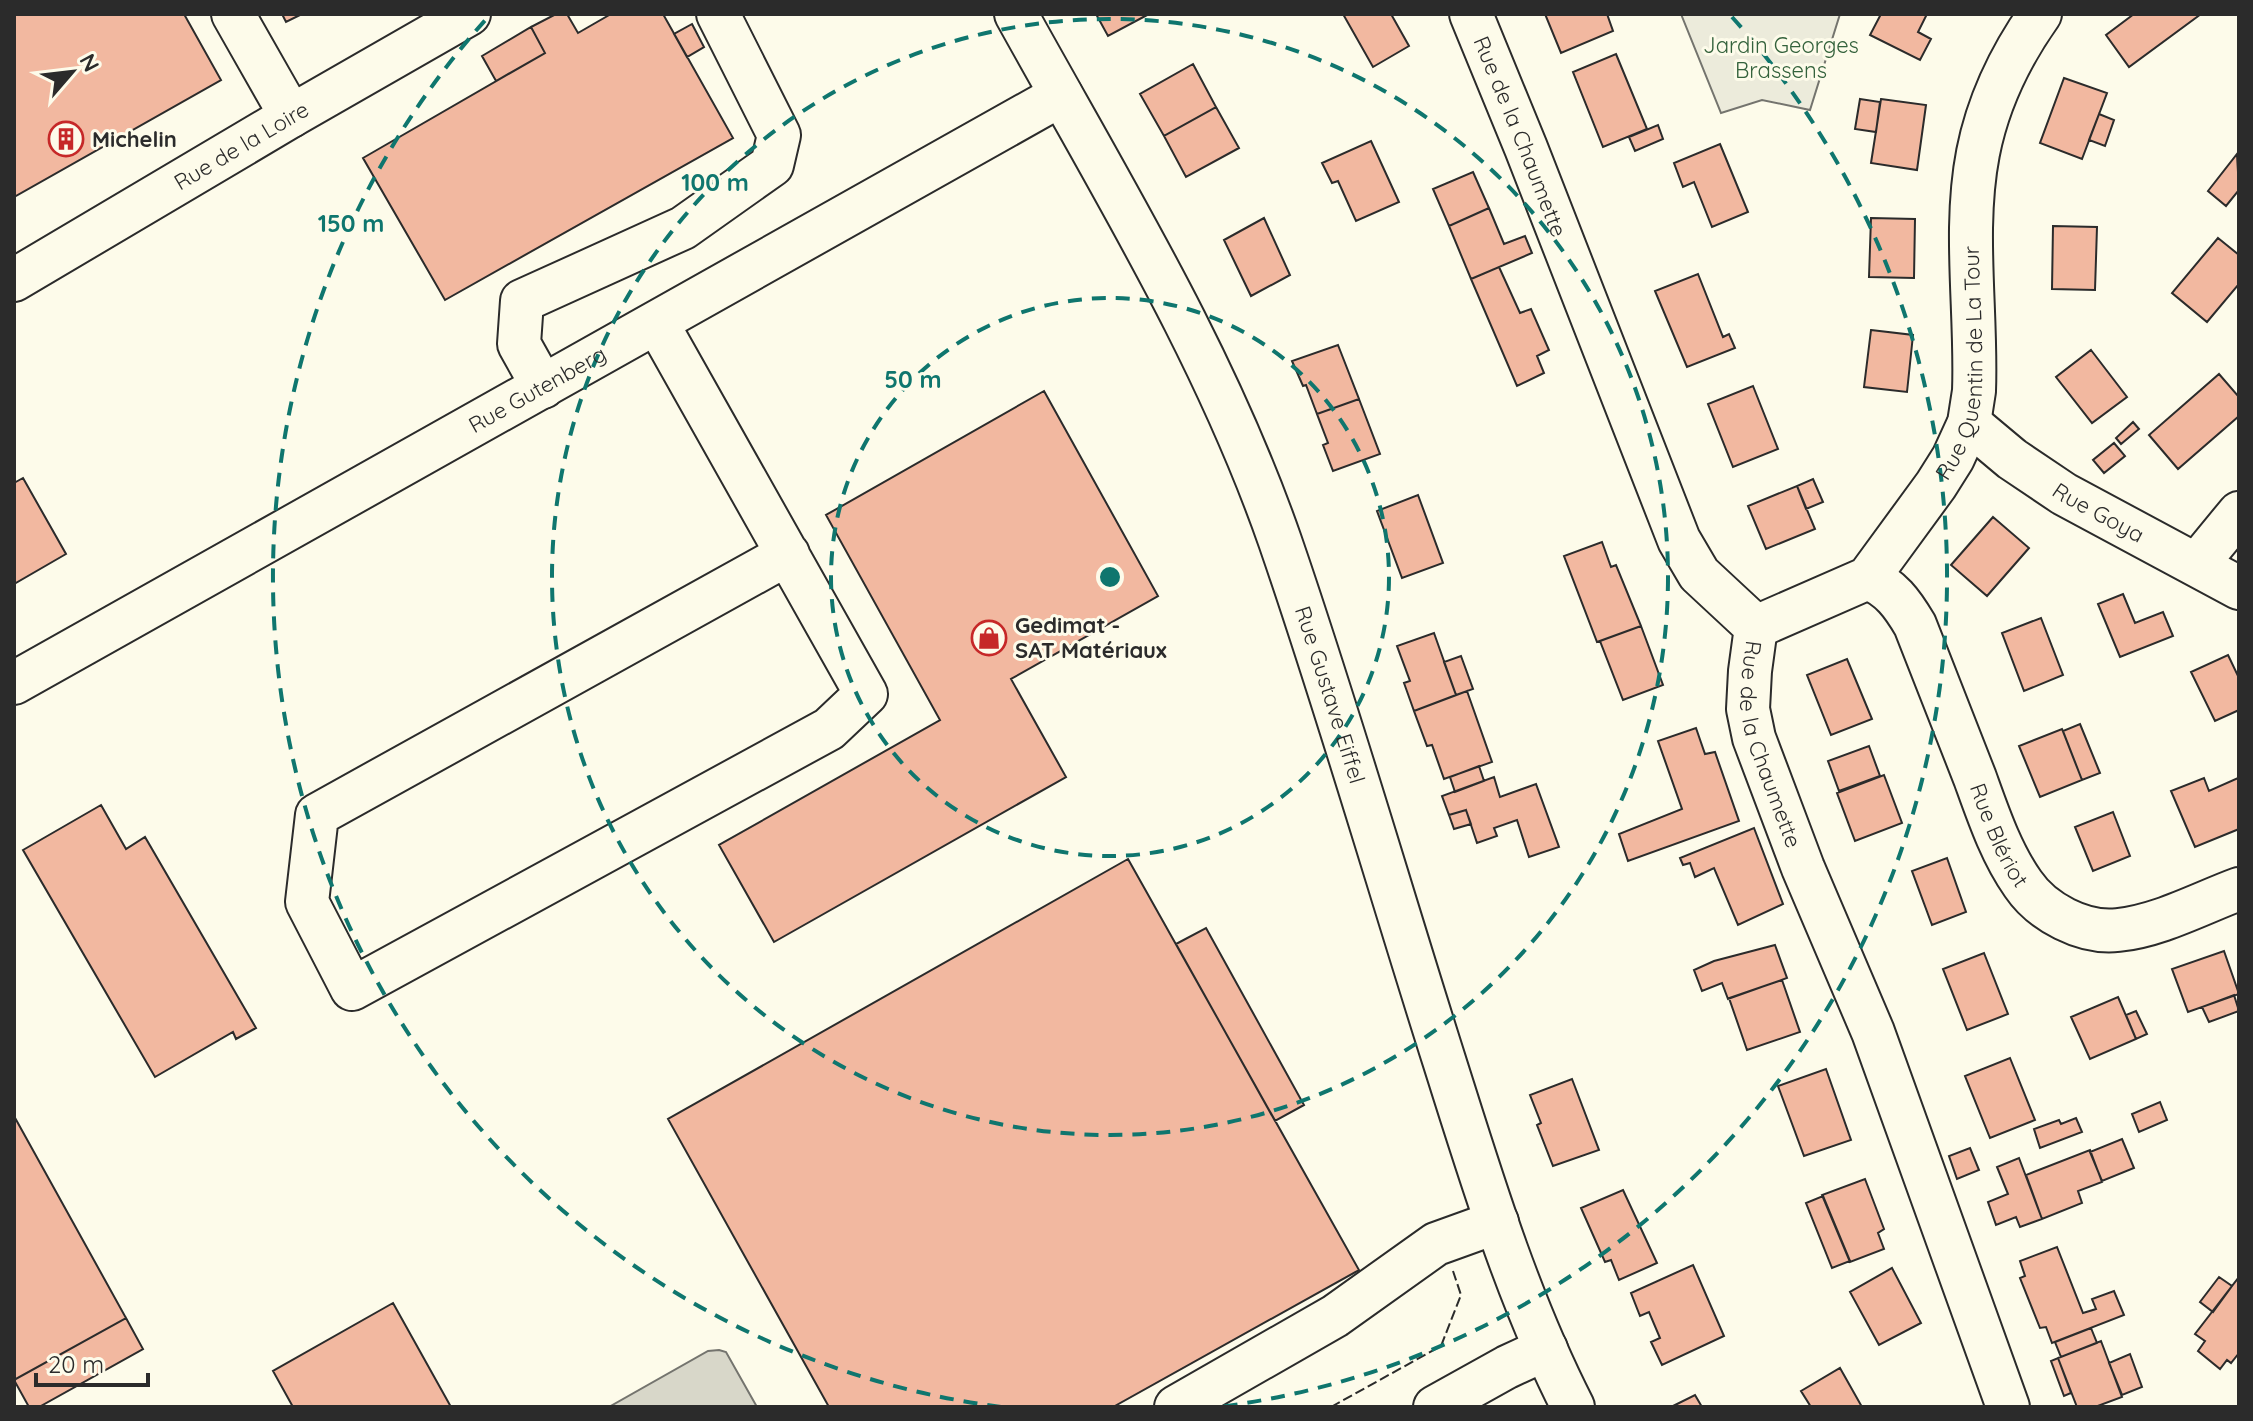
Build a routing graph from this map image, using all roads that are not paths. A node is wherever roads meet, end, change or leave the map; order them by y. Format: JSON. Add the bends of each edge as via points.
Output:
{"nodes":[{"id":1,"x":233,"y":14,"type":"edge"},
{"id":2,"x":469,"y":14,"type":"edge"},
{"id":3,"x":718,"y":14,"type":"edge"},
{"id":4,"x":1016,"y":14,"type":"edge"},
{"id":5,"x":1471,"y":14,"type":"edge"},
{"id":6,"x":2040,"y":14,"type":"edge"},
{"id":7,"x":1061,"y":95,"type":"junction"},
{"id":8,"x":291,"y":116,"type":"junction"},
{"id":9,"x":14,"y":280,"type":"edge"},
{"id":10,"x":657,"y":323,"type":"junction"},
{"id":11,"x":543,"y":387,"type":"junction"},
{"id":12,"x":1969,"y":423,"type":"junction"},
{"id":13,"x":2239,"y":513,"type":"edge"},
{"id":14,"x":788,"y":554,"type":"junction"},
{"id":15,"x":2197,"y":564,"type":"junction"},
{"id":16,"x":1868,"y":578,"type":"junction"},
{"id":17,"x":2239,"y":588,"type":"edge"},
{"id":18,"x":1756,"y":627,"type":"junction"},
{"id":19,"x":14,"y":683,"type":"edge"},
{"id":20,"x":2239,"y":889,"type":"edge"},
{"id":21,"x":1497,"y":1222,"type":"junction"},
{"id":22,"x":1546,"y":1349,"type":"junction"},
{"id":23,"x":1176,"y":1407,"type":"edge"},
{"id":24,"x":1435,"y":1407,"type":"edge"},
{"id":25,"x":1573,"y":1407,"type":"edge"},
{"id":26,"x":2008,"y":1407,"type":"edge"}],
"edges":[{"from":1,"to":8,"type":"street"},
{"from":2,"to":8,"type":"street","name":"Rue de la Loire"},
{"from":3,"to":11,"type":"street","via":[[779,135],[772,165],[683,228],[522,301],[519,344]]},
{"from":4,"to":7,"type":"street","name":"Rue Gustave Eiffel"},
{"from":5,"to":18,"type":"street","name":"Rue de la Chaumette","via":[[1679,540],[1699,574]]},
{"from":6,"to":12,"type":"street","name":"Rue Quentin de La Tour","via":[[1998,88],[1978,153]]},
{"from":7,"to":10,"type":"street","name":"Rue Gutenberg"},
{"from":7,"to":21,"type":"street","name":"Rue Gustave Eiffel","via":[[1185,321],[1278,537]]},
{"from":8,"to":9,"type":"street","name":"Rue de la Loire"},
{"from":10,"to":11,"type":"street","name":"Rue Gutenberg"},
{"from":10,"to":14,"type":"street"},
{"from":11,"to":19,"type":"street","name":"Rue Gutenberg"},
{"from":12,"to":15,"type":"street","name":"Rue Goya","via":[[2064,494]]},
{"from":12,"to":16,"type":"street","name":"Rue Quentin de La Tour","via":[[1936,485]]},
{"from":13,"to":15,"type":"street"},
{"from":14,"to":14,"type":"street","via":[[866,694],[829,729],[352,989],[307,902],[317,815]]},
{"from":15,"to":17,"type":"street","name":"Rue Goya"},
{"from":16,"to":18,"type":"street"},
{"from":16,"to":20,"type":"street","name":"Rue Blériot","via":[[1896,596],[1915,625],[1995,831],[2023,885],[2045,907],[2091,928],[2115,931]]},
{"from":18,"to":26,"type":"street","name":"Rue de la Chaumette","via":[[1748,709],[1754,738],[1873,1032]]},
{"from":21,"to":22,"type":"street","name":"Rue Gustave Eiffel"},
{"from":21,"to":23,"type":"street","via":[[1436,1244],[1335,1316]]},
{"from":22,"to":24,"type":"street"},
{"from":22,"to":25,"type":"street","name":"Rue Gustave Eiffel"}]}
